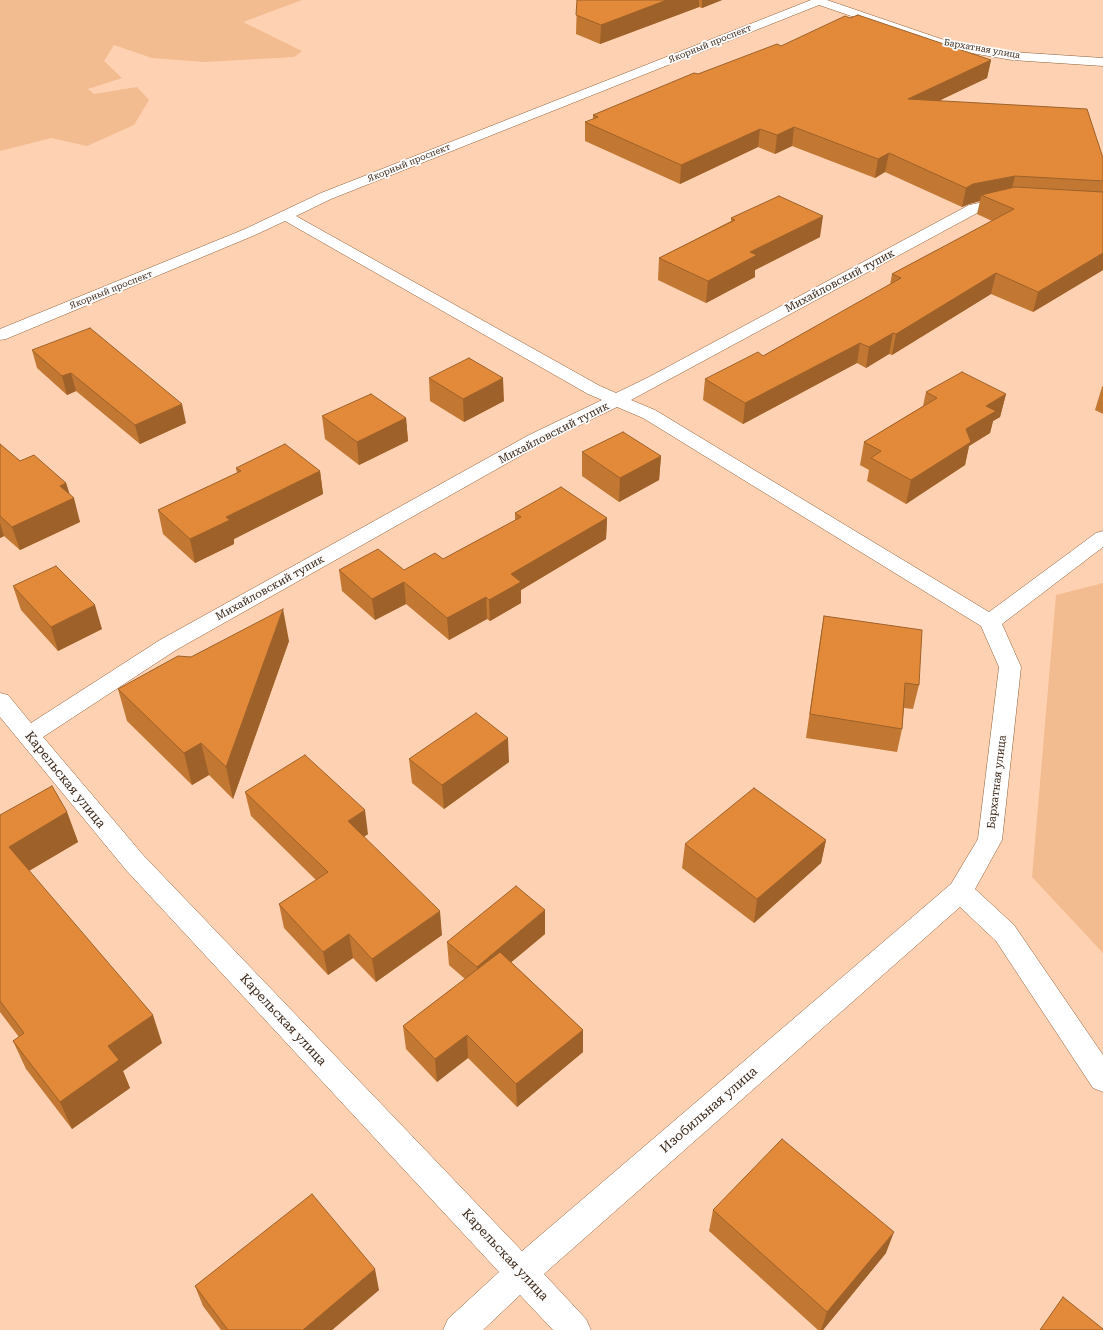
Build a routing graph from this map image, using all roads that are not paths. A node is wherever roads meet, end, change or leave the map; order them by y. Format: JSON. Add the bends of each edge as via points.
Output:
{"nodes":[{"id":1,"x":820,"y":1,"type":"edge"},
{"id":2,"x":1103,"y":62,"type":"edge"},
{"id":3,"x":1024,"y":201,"type":"edge"},
{"id":4,"x":286,"y":216,"type":"junction"},
{"id":5,"x":0,"y":335,"type":"edge"},
{"id":6,"x":619,"y":400,"type":"junction"},
{"id":7,"x":1103,"y":537,"type":"edge"},
{"id":8,"x":990,"y":622,"type":"junction"},
{"id":9,"x":0,"y":701,"type":"edge"},
{"id":10,"x":29,"y":736,"type":"junction"},
{"id":11,"x":960,"y":891,"type":"junction"},
{"id":12,"x":1103,"y":1079,"type":"edge"},
{"id":13,"x":521,"y":1273,"type":"junction"},
{"id":14,"x":459,"y":1330,"type":"edge"},
{"id":15,"x":575,"y":1330,"type":"edge"}],
"edges":[{"from":1,"to":2,"type":"street","name":"Бархатная улица","via":[[948,45],[1012,56]]},
{"from":1,"to":4,"type":"street","name":"Якорный проспект","via":[[326,196]]},
{"from":3,"to":6,"type":"street","name":"Михайловский тупик","via":[[974,208]]},
{"from":4,"to":5,"type":"street","name":"Якорный проспект"},
{"from":4,"to":6,"type":"street","via":[[594,390]]},
{"from":6,"to":8,"type":"street","via":[[649,414]]},
{"from":6,"to":10,"type":"street","name":"Михайловский тупик","via":[[536,439],[168,645]]},
{"from":7,"to":8,"type":"street"},
{"from":8,"to":11,"type":"street","name":"Бархатная улица","via":[[1010,667],[990,840]]},
{"from":9,"to":10,"type":"street","name":"Карельская улица"},
{"from":10,"to":13,"type":"street","name":"Карельская улица","via":[[135,863]]},
{"from":11,"to":12,"type":"street","via":[[1005,933]]},
{"from":11,"to":13,"type":"street","name":"Изобильная улица"},
{"from":13,"to":14,"type":"street","name":"Изобильная улица"},
{"from":13,"to":15,"type":"street","name":"Карельская улица"}]}
